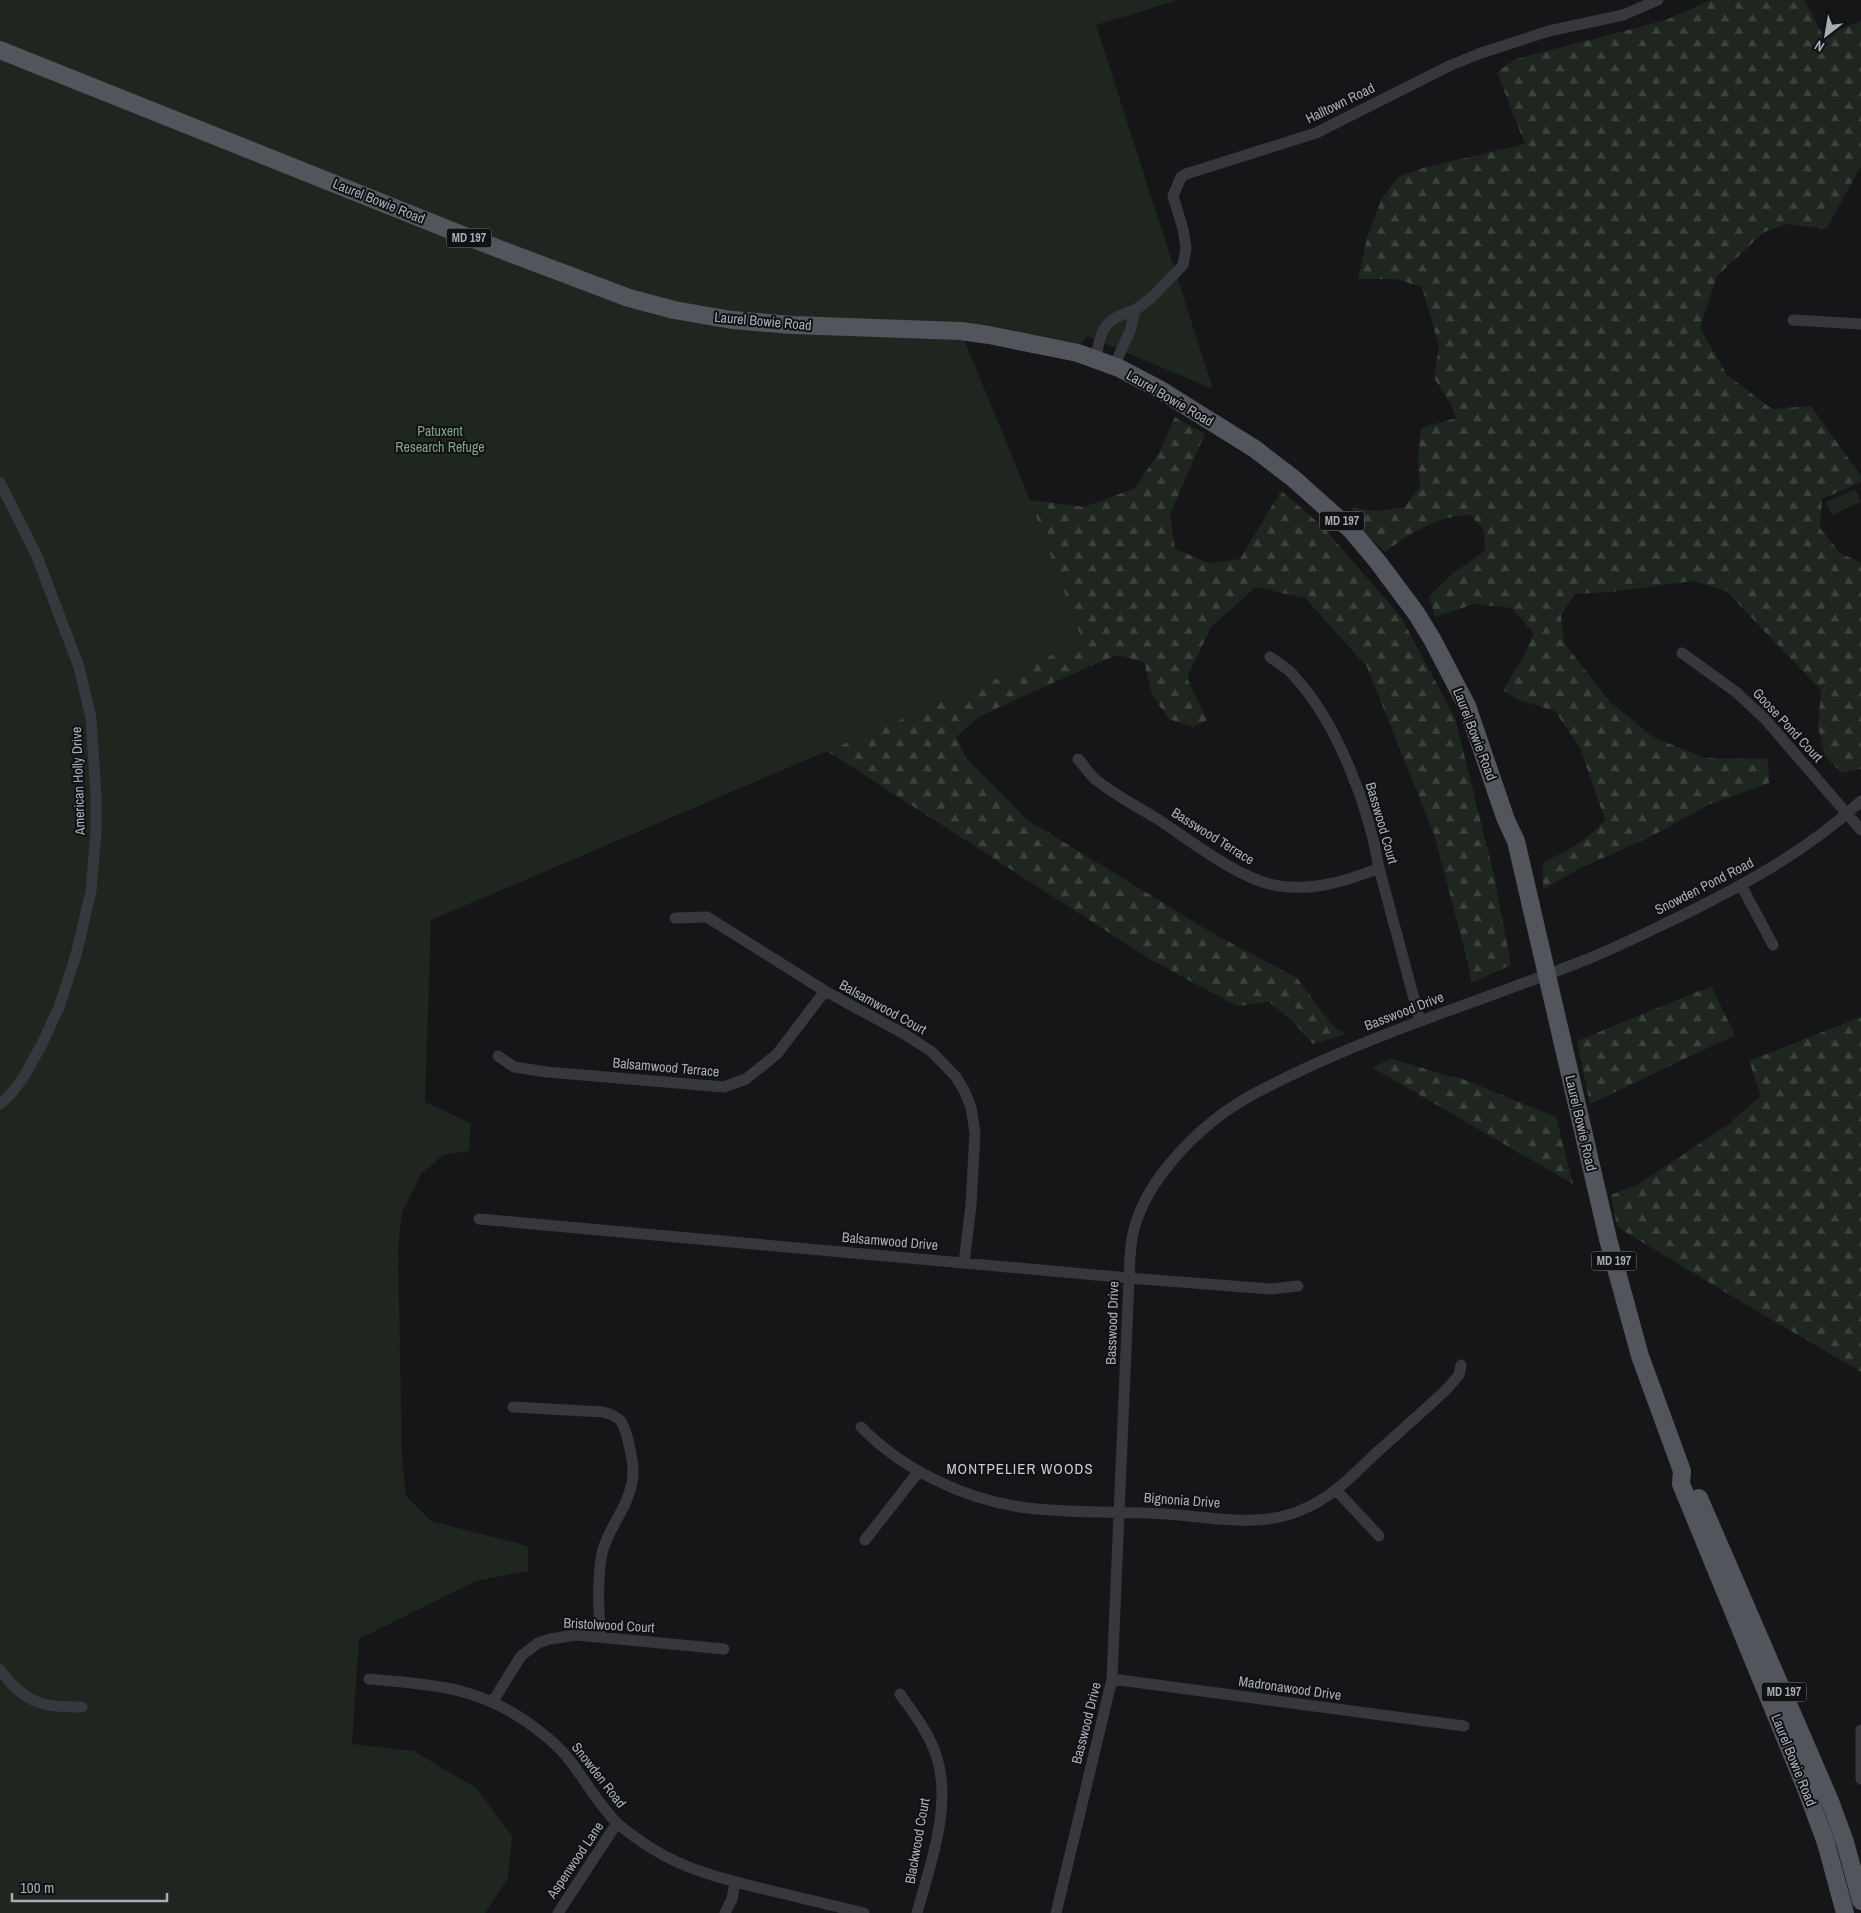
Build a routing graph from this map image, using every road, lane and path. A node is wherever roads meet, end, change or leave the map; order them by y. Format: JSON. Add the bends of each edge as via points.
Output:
{"nodes":[{"id":1,"x":1658,"y":0,"type":"edge"},
{"id":2,"x":0,"y":50,"type":"edge"},
{"id":3,"x":1135,"y":310,"type":"junction"},
{"id":4,"x":1793,"y":320,"type":"dead end"},
{"id":5,"x":1861,"y":324,"type":"edge"},
{"id":6,"x":1096,"y":358,"type":"junction"},
{"id":7,"x":1114,"y":366,"type":"junction"},
{"id":8,"x":0,"y":483,"type":"edge"},
{"id":9,"x":1682,"y":653,"type":"dead end"},
{"id":10,"x":1270,"y":657,"type":"dead end"},
{"id":11,"x":1078,"y":759,"type":"dead end"},
{"id":12,"x":1861,"y":801,"type":"edge"},
{"id":13,"x":1847,"y":814,"type":"junction"},
{"id":14,"x":1861,"y":830,"type":"edge"},
{"id":15,"x":1379,"y":868,"type":"junction"},
{"id":16,"x":1741,"y":885,"type":"junction"},
{"id":17,"x":675,"y":918,"type":"dead end"},
{"id":18,"x":1773,"y":945,"type":"dead end"},
{"id":19,"x":1547,"y":974,"type":"junction"},
{"id":20,"x":825,"y":991,"type":"junction"},
{"id":21,"x":1420,"y":1020,"type":"junction"},
{"id":22,"x":498,"y":1056,"type":"dead end"},
{"id":23,"x":0,"y":1104,"type":"edge"},
{"id":24,"x":479,"y":1219,"type":"dead end"},
{"id":25,"x":964,"y":1263,"type":"junction"},
{"id":26,"x":1129,"y":1278,"type":"junction"},
{"id":27,"x":1298,"y":1286,"type":"dead end"},
{"id":28,"x":1462,"y":1365,"type":"dead end"},
{"id":29,"x":513,"y":1407,"type":"dead end"},
{"id":30,"x":861,"y":1427,"type":"dead end"},
{"id":31,"x":919,"y":1471,"type":"junction"},
{"id":32,"x":1682,"y":1471,"type":"junction"},
{"id":33,"x":1337,"y":1491,"type":"junction"},
{"id":34,"x":1120,"y":1511,"type":"junction"},
{"id":35,"x":1379,"y":1536,"type":"dead end"},
{"id":36,"x":865,"y":1540,"type":"dead end"},
{"id":37,"x":601,"y":1637,"type":"junction"},
{"id":38,"x":724,"y":1649,"type":"dead end"},
{"id":39,"x":0,"y":1670,"type":"edge"},
{"id":40,"x":369,"y":1679,"type":"dead end"},
{"id":41,"x":1112,"y":1680,"type":"junction"},
{"id":42,"x":900,"y":1694,"type":"dead end"},
{"id":43,"x":493,"y":1701,"type":"junction"},
{"id":44,"x":82,"y":1707,"type":"dead end"},
{"id":45,"x":1464,"y":1726,"type":"dead end"},
{"id":46,"x":1861,"y":1730,"type":"edge"},
{"id":47,"x":1861,"y":1779,"type":"edge"},
{"id":48,"x":618,"y":1823,"type":"junction"},
{"id":49,"x":735,"y":1882,"type":"junction"},
{"id":50,"x":1861,"y":1901,"type":"edge"},
{"id":51,"x":558,"y":1913,"type":"edge"},
{"id":52,"x":724,"y":1913,"type":"edge"},
{"id":53,"x":864,"y":1913,"type":"edge"},
{"id":54,"x":917,"y":1913,"type":"edge"},
{"id":55,"x":1056,"y":1913,"type":"edge"},
{"id":56,"x":1845,"y":1913,"type":"edge"}],
"edges":[{"from":1,"to":3,"type":"street","name":"Halltown Road","via":[[1623,15],[1548,31],[1481,53],[1316,132],[1186,174],[1173,196],[1186,248],[1183,265]]},
{"from":2,"to":6,"type":"main road","name":"Laurel Bowie Road","number":"MD 197","via":[[629,298],[732,320],[961,331]]},
{"from":3,"to":6,"type":"street","name":"Halltown Road","via":[[1118,315],[1106,326],[1098,336]]},
{"from":3,"to":7,"type":"street","via":[[1130,331]]},
{"from":4,"to":5,"type":"street"},
{"from":6,"to":7,"type":"main road","name":"Laurel Bowie Road","number":"MD 197"},
{"from":7,"to":19,"type":"main road","name":"Laurel Bowie Road","number":"MD 197","via":[[1206,418],[1294,479],[1351,530],[1416,613],[1467,706],[1516,841]]},
{"from":8,"to":23,"type":"street","name":"American Holly Drive","via":[[36,554],[78,667],[91,718],[96,797],[91,891],[76,955],[42,1044],[23,1078]]},
{"from":9,"to":13,"type":"street","name":"Goose Pond Court","via":[[1750,704]]},
{"from":10,"to":15,"type":"street","name":"Basswood Court","via":[[1294,676],[1328,722],[1357,786]]},
{"from":11,"to":15,"type":"street","name":"Basswood Terrace","via":[[1094,779],[1219,860],[1258,880],[1278,886],[1310,887],[1355,878]]},
{"from":12,"to":13,"type":"street","name":"Snowden Pond Road"},
{"from":13,"to":14,"type":"street","name":"Goose Pond Court"},
{"from":13,"to":16,"type":"street","name":"Snowden Pond Road","via":[[1798,852]]},
{"from":15,"to":21,"type":"street","name":"Basswood Court"},
{"from":16,"to":18,"type":"street"},
{"from":16,"to":19,"type":"street","name":"Snowden Pond Road","via":[[1649,931]]},
{"from":17,"to":20,"type":"street","name":"Balsamwood Court","via":[[707,917]]},
{"from":19,"to":21,"type":"street","name":"Basswood Drive"},
{"from":19,"to":32,"type":"main road","name":"Laurel Bowie Road","number":"MD 197","via":[[1625,1304],[1651,1389]]},
{"from":20,"to":22,"type":"street","name":"Balsamwood Terrace","via":[[777,1054],[746,1079],[724,1087],[539,1071],[514,1067]]},
{"from":20,"to":25,"type":"street","name":"Balsamwood Court","via":[[932,1052],[964,1090],[971,1107],[974,1133]]},
{"from":21,"to":26,"type":"street","name":"Basswood Drive","via":[[1283,1079],[1250,1096],[1199,1133],[1163,1173],[1142,1209],[1133,1233]]},
{"from":24,"to":25,"type":"street","name":"Balsamwood Drive"},
{"from":25,"to":26,"type":"street","name":"Balsamwood Drive"},
{"from":26,"to":27,"type":"street","name":"Balsamwood Drive","via":[[1271,1289]]},
{"from":26,"to":34,"type":"street","name":"Basswood Drive"},
{"from":28,"to":33,"type":"street","name":"Bignonia Drive","via":[[1459,1375],[1446,1390]]},
{"from":29,"to":37,"type":"street","via":[[603,1412],[622,1421],[633,1480],[603,1552],[598,1590]]},
{"from":30,"to":31,"type":"street","name":"Bignonia Drive","via":[[894,1456]]},
{"from":31,"to":34,"type":"street","name":"Bignonia Drive","via":[[962,1490],[1006,1504],[1045,1509]]},
{"from":31,"to":36,"type":"street"},
{"from":32,"to":50,"type":"main road","name":"Laurel Bowie Road","number":"MD 197","via":[[1691,1479],[1814,1761],[1846,1842]]},
{"from":32,"to":56,"type":"main road","name":"Laurel Bowie Road","number":"MD 197","via":[[1681,1484],[1818,1820]]},
{"from":33,"to":34,"type":"street","name":"Bignonia Drive","via":[[1297,1512],[1272,1518],[1250,1520]]},
{"from":33,"to":35,"type":"street"},
{"from":34,"to":41,"type":"street","name":"Basswood Drive"},
{"from":37,"to":38,"type":"street","name":"Bristolwood Court"},
{"from":37,"to":43,"type":"street","name":"Bristolwood Court","via":[[563,1636],[529,1648],[515,1662]]},
{"from":39,"to":44,"type":"street","via":[[31,1700],[56,1708]]},
{"from":40,"to":43,"type":"street","name":"Snowden Road","via":[[451,1688]]},
{"from":41,"to":45,"type":"street","name":"Madronawood Drive"},
{"from":41,"to":55,"type":"street","name":"Basswood Drive"},
{"from":42,"to":54,"type":"street","name":"Blackwood Court","via":[[922,1725],[936,1757],[940,1776],[938,1829]]},
{"from":43,"to":48,"type":"street","name":"Snowden Road","via":[[520,1717],[566,1755]]},
{"from":46,"to":47,"type":"street"},
{"from":48,"to":49,"type":"street","name":"Snowden Road","via":[[668,1857]]},
{"from":48,"to":51,"type":"street","name":"Aspenwood Lane"},
{"from":49,"to":52,"type":"street","via":[[732,1898]]},
{"from":49,"to":53,"type":"street","name":"Snowden Road"}]}
